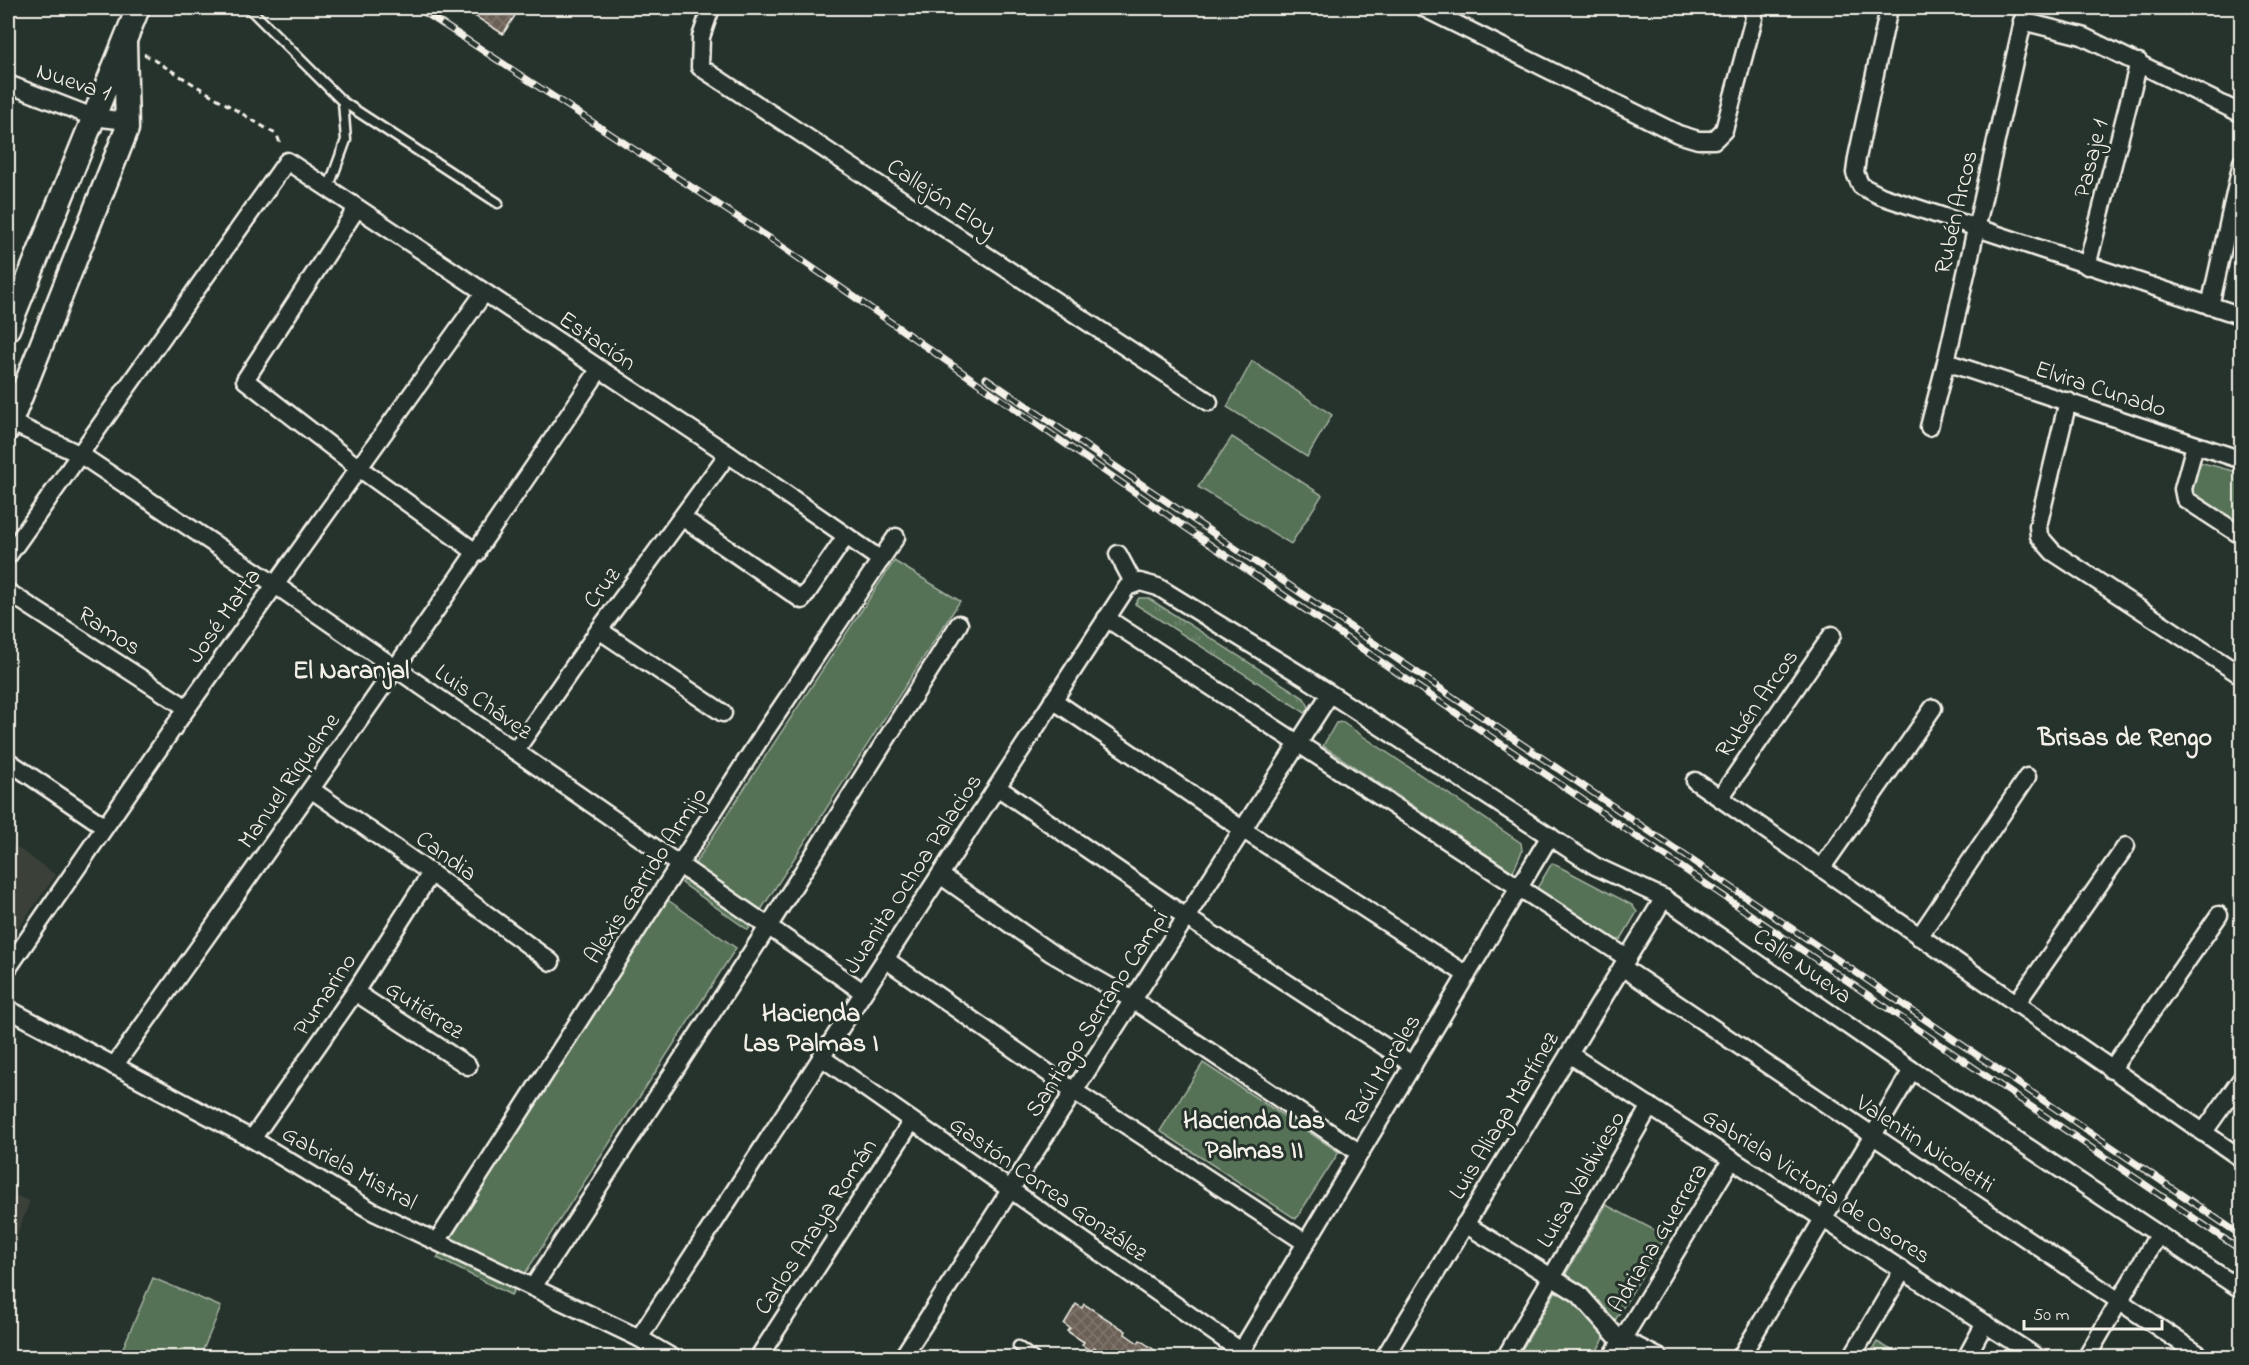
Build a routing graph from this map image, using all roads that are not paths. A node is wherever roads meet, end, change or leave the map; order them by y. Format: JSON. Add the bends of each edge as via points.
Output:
{"nodes":[{"id":1,"x":138,"y":8,"type":"edge"},
{"id":2,"x":249,"y":8,"type":"edge"},
{"id":3,"x":711,"y":8,"type":"edge"},
{"id":4,"x":1424,"y":8,"type":"edge"},
{"id":5,"x":1753,"y":8,"type":"edge"},
{"id":6,"x":1889,"y":8,"type":"edge"},
{"id":7,"x":2024,"y":14,"type":"edge"},
{"id":8,"x":124,"y":42,"type":"junction"},
{"id":9,"x":2139,"y":62,"type":"junction"},
{"id":10,"x":8,"y":84,"type":"edge"},
{"id":11,"x":343,"y":102,"type":"junction"},
{"id":12,"x":2241,"y":114,"type":"edge"},
{"id":13,"x":93,"y":117,"type":"junction"},
{"id":14,"x":127,"y":121,"type":"junction"},
{"id":15,"x":2241,"y":162,"type":"edge"},
{"id":16,"x":328,"y":189,"type":"junction"},
{"id":17,"x":498,"y":203,"type":"dead end"},
{"id":18,"x":357,"y":208,"type":"junction"},
{"id":19,"x":1976,"y":229,"type":"junction"},
{"id":20,"x":2087,"y":266,"type":"junction"},
{"id":21,"x":484,"y":293,"type":"junction"},
{"id":22,"x":2210,"y":306,"type":"junction"},
{"id":23,"x":2241,"y":316,"type":"edge"},
{"id":24,"x":8,"y":329,"type":"edge"},
{"id":25,"x":1946,"y":362,"type":"junction"},
{"id":26,"x":599,"y":370,"type":"junction"},
{"id":27,"x":2068,"y":401,"type":"junction"},
{"id":28,"x":1209,"y":402,"type":"dead end"},
{"id":29,"x":8,"y":424,"type":"edge"},
{"id":30,"x":1929,"y":427,"type":"dead end"},
{"id":31,"x":2195,"y":445,"type":"junction"},
{"id":32,"x":728,"y":454,"type":"junction"},
{"id":33,"x":81,"y":455,"type":"junction"},
{"id":34,"x":2241,"y":460,"type":"edge"},
{"id":35,"x":359,"y":468,"type":"junction"},
{"id":36,"x":683,"y":518,"type":"junction"},
{"id":37,"x":846,"y":536,"type":"junction"},
{"id":38,"x":2241,"y":536,"type":"edge"},
{"id":39,"x":896,"y":537,"type":"dead end"},
{"id":40,"x":477,"y":553,"type":"junction"},
{"id":41,"x":1118,"y":554,"type":"dead end"},
{"id":42,"x":8,"y":556,"type":"edge"},
{"id":43,"x":881,"y":560,"type":"junction"},
{"id":44,"x":274,"y":584,"type":"junction"},
{"id":45,"x":1130,"y":585,"type":"junction"},
{"id":46,"x":8,"y":592,"type":"edge"},
{"id":47,"x":1106,"y":618,"type":"junction"},
{"id":48,"x":958,"y":624,"type":"dead end"},
{"id":49,"x":599,"y":630,"type":"junction"},
{"id":50,"x":1832,"y":635,"type":"dead end"},
{"id":51,"x":394,"y":667,"type":"junction"},
{"id":52,"x":2241,"y":676,"type":"edge"},
{"id":53,"x":1330,"y":694,"type":"junction"},
{"id":54,"x":1053,"y":700,"type":"junction"},
{"id":55,"x":187,"y":708,"type":"junction"},
{"id":56,"x":1934,"y":708,"type":"dead end"},
{"id":57,"x":723,"y":713,"type":"dead end"},
{"id":58,"x":1298,"y":743,"type":"junction"},
{"id":59,"x":515,"y":751,"type":"junction"},
{"id":60,"x":8,"y":761,"type":"edge"},
{"id":61,"x":2027,"y":777,"type":"dead end"},
{"id":62,"x":1695,"y":781,"type":"dead end"},
{"id":63,"x":997,"y":787,"type":"junction"},
{"id":64,"x":312,"y":789,"type":"junction"},
{"id":65,"x":1720,"y":798,"type":"junction"},
{"id":66,"x":104,"y":826,"type":"junction"},
{"id":67,"x":1242,"y":829,"type":"junction"},
{"id":68,"x":1550,"y":836,"type":"junction"},
{"id":69,"x":2126,"y":846,"type":"dead end"},
{"id":70,"x":680,"y":866,"type":"junction"},
{"id":71,"x":1821,"y":869,"type":"junction"},
{"id":72,"x":431,"y":873,"type":"junction"},
{"id":73,"x":940,"y":875,"type":"junction"},
{"id":74,"x":1520,"y":888,"type":"junction"},
{"id":75,"x":1664,"y":898,"type":"junction"},
{"id":76,"x":2219,"y":915,"type":"dead end"},
{"id":77,"x":1186,"y":917,"type":"junction"},
{"id":78,"x":768,"y":927,"type":"junction"},
{"id":79,"x":1919,"y":937,"type":"junction"},
{"id":80,"x":885,"y":959,"type":"junction"},
{"id":81,"x":551,"y":962,"type":"dead end"},
{"id":82,"x":1624,"y":963,"type":"junction"},
{"id":83,"x":8,"y":969,"type":"edge"},
{"id":84,"x":1467,"y":975,"type":"junction"},
{"id":85,"x":355,"y":992,"type":"junction"},
{"id":86,"x":863,"y":992,"type":"junction"},
{"id":87,"x":1132,"y":1000,"type":"junction"},
{"id":88,"x":2016,"y":1004,"type":"junction"},
{"id":89,"x":8,"y":1009,"type":"edge"},
{"id":90,"x":1569,"y":1054,"type":"junction"},
{"id":91,"x":821,"y":1057,"type":"junction"},
{"id":92,"x":1413,"y":1065,"type":"junction"},
{"id":93,"x":114,"y":1066,"type":"junction"},
{"id":94,"x":468,"y":1066,"type":"dead end"},
{"id":95,"x":1912,"y":1070,"type":"junction"},
{"id":96,"x":2110,"y":1070,"type":"junction"},
{"id":97,"x":2241,"y":1078,"type":"edge"},
{"id":98,"x":1074,"y":1091,"type":"junction"},
{"id":99,"x":1650,"y":1106,"type":"junction"},
{"id":100,"x":912,"y":1121,"type":"junction"},
{"id":101,"x":2203,"y":1133,"type":"junction"},
{"id":102,"x":1872,"y":1137,"type":"junction"},
{"id":103,"x":252,"y":1139,"type":"junction"},
{"id":104,"x":1360,"y":1153,"type":"junction"},
{"id":105,"x":1732,"y":1159,"type":"junction"},
{"id":106,"x":2241,"y":1159,"type":"edge"},
{"id":107,"x":1010,"y":1190,"type":"junction"},
{"id":108,"x":1823,"y":1217,"type":"junction"},
{"id":109,"x":1465,"y":1224,"type":"junction"},
{"id":110,"x":2158,"y":1235,"type":"junction"},
{"id":111,"x":438,"y":1240,"type":"junction"},
{"id":112,"x":1306,"y":1243,"type":"junction"},
{"id":113,"x":1903,"y":1270,"type":"junction"},
{"id":114,"x":1551,"y":1277,"type":"junction"},
{"id":115,"x":533,"y":1287,"type":"junction"},
{"id":116,"x":2241,"y":1290,"type":"edge"},
{"id":117,"x":2120,"y":1300,"type":"junction"},
{"id":118,"x":1985,"y":1323,"type":"junction"},
{"id":119,"x":639,"y":1338,"type":"junction"},
{"id":120,"x":1622,"y":1339,"type":"junction"},
{"id":121,"x":1018,"y":1346,"type":"dead end"},
{"id":122,"x":1242,"y":1355,"type":"edge"},
{"id":123,"x":673,"y":1358,"type":"edge"},
{"id":124,"x":758,"y":1358,"type":"edge"},
{"id":125,"x":902,"y":1358,"type":"edge"},
{"id":126,"x":1035,"y":1358,"type":"edge"},
{"id":127,"x":1384,"y":1358,"type":"edge"},
{"id":128,"x":1505,"y":1358,"type":"edge"},
{"id":129,"x":1611,"y":1358,"type":"edge"},
{"id":130,"x":1660,"y":1358,"type":"edge"},
{"id":131,"x":1740,"y":1358,"type":"edge"},
{"id":132,"x":1851,"y":1358,"type":"edge"},
{"id":133,"x":1966,"y":1358,"type":"edge"},
{"id":134,"x":2038,"y":1358,"type":"edge"},
{"id":135,"x":2086,"y":1358,"type":"edge"},
{"id":136,"x":2204,"y":1358,"type":"edge"}],
"edges":[{"from":1,"to":8,"type":"main road"},
{"from":2,"to":11,"type":"lane"},
{"from":3,"to":28,"type":"street","name":"Callejón Eloy","via":[[701,37],[700,67]]},
{"from":4,"to":5,"type":"street","via":[[1678,134],[1698,140],[1714,140],[1724,130],[1754,18]]},
{"from":6,"to":19,"type":"street","via":[[1855,173],[1861,186],[1881,196]]},
{"from":7,"to":9,"type":"street"},
{"from":7,"to":19,"type":"street","name":"Rubén Arcos"},
{"from":8,"to":13,"type":"main road"},
{"from":8,"to":14,"type":"main road"},
{"from":9,"to":12,"type":"street"},
{"from":9,"to":20,"type":"street","name":"Pasaje 1"},
{"from":10,"to":13,"type":"street","name":"Nueva 1"},
{"from":11,"to":16,"type":"lane","via":[[346,140]]},
{"from":11,"to":17,"type":"lane"},
{"from":13,"to":14,"type":"street","name":"Nueva 1"},
{"from":13,"to":24,"type":"main road"},
{"from":14,"to":29,"type":"main road"},
{"from":15,"to":22,"type":"street"},
{"from":16,"to":18,"type":"street","name":"Estación"},
{"from":16,"to":33,"type":"street","name":"Estación","via":[[287,161]]},
{"from":18,"to":21,"type":"street","name":"Estación"},
{"from":18,"to":35,"type":"street","via":[[245,380]]},
{"from":19,"to":20,"type":"street"},
{"from":19,"to":25,"type":"street","name":"Rubén Arcos"},
{"from":20,"to":22,"type":"street"},
{"from":21,"to":26,"type":"street","name":"Estación"},
{"from":21,"to":35,"type":"street","name":"José Matta"},
{"from":22,"to":23,"type":"street"},
{"from":25,"to":27,"type":"street","name":"Elvira Cunado"},
{"from":25,"to":30,"type":"street","name":"Rubén Arcos"},
{"from":26,"to":32,"type":"street","name":"Estación"},
{"from":26,"to":40,"type":"street","name":"Manuel Riquelme"},
{"from":27,"to":31,"type":"street","name":"Elvira Cunado"},
{"from":27,"to":52,"type":"street","via":[[2038,526],[2039,536],[2053,552]]},
{"from":29,"to":33,"type":"street","name":"Luis Chávez"},
{"from":31,"to":34,"type":"street","name":"Elvira Cunado"},
{"from":31,"to":38,"type":"street","via":[[2183,489],[2185,499]]},
{"from":32,"to":36,"type":"street","name":"Cruz"},
{"from":32,"to":37,"type":"street","name":"Estación"},
{"from":33,"to":42,"type":"street"},
{"from":33,"to":44,"type":"street","name":"Luis Chávez"},
{"from":35,"to":40,"type":"street"},
{"from":35,"to":44,"type":"street","name":"José Matta"},
{"from":36,"to":37,"type":"street","via":[[802,600]]},
{"from":36,"to":49,"type":"street","name":"Cruz"},
{"from":37,"to":43,"type":"street","name":"Estación"},
{"from":39,"to":43,"type":"street","name":"Alexis Garrido Armijo"},
{"from":40,"to":51,"type":"street","name":"Manuel Riquelme"},
{"from":41,"to":45,"type":"street"},
{"from":43,"to":70,"type":"street","name":"Alexis Garrido Armijo"},
{"from":44,"to":51,"type":"street","name":"Luis Chávez"},
{"from":44,"to":55,"type":"street","name":"José Matta"},
{"from":45,"to":47,"type":"street","name":"Juanita Ochoa Palacios"},
{"from":45,"to":53,"type":"street","name":"Calle Nueva","via":[[1140,582],[1158,587]]},
{"from":46,"to":55,"type":"street","name":"Ramos"},
{"from":47,"to":54,"type":"street","name":"Juanita Ochoa Palacios"},
{"from":47,"to":58,"type":"street","name":"Valentin Nicoletti"},
{"from":48,"to":78,"type":"street"},
{"from":49,"to":57,"type":"street"},
{"from":49,"to":59,"type":"street","name":"Cruz"},
{"from":50,"to":65,"type":"street","name":"Rubén Arcos"},
{"from":51,"to":59,"type":"street","name":"Luis Chávez"},
{"from":51,"to":64,"type":"street","name":"Manuel Riquelme"},
{"from":53,"to":58,"type":"street","name":"Santiago Serrano Campi"},
{"from":53,"to":68,"type":"street","name":"Calle Nueva"},
{"from":54,"to":63,"type":"street","name":"Juanita Ochoa Palacios"},
{"from":54,"to":67,"type":"street"},
{"from":55,"to":66,"type":"street","name":"José Matta"},
{"from":56,"to":71,"type":"street"},
{"from":58,"to":67,"type":"street","name":"Santiago Serrano Campi"},
{"from":58,"to":74,"type":"street","name":"Valentin Nicoletti"},
{"from":59,"to":70,"type":"street","name":"Luis Chávez"},
{"from":60,"to":66,"type":"street"},
{"from":61,"to":79,"type":"street"},
{"from":62,"to":65,"type":"street"},
{"from":63,"to":73,"type":"street","name":"Juanita Ochoa Palacios"},
{"from":63,"to":77,"type":"street"},
{"from":64,"to":72,"type":"street","name":"Candia"},
{"from":64,"to":93,"type":"street","name":"Manuel Riquelme"},
{"from":65,"to":71,"type":"street"},
{"from":66,"to":83,"type":"street","name":"José Matta"},
{"from":67,"to":77,"type":"street","name":"Santiago Serrano Campi"},
{"from":67,"to":84,"type":"street"},
{"from":68,"to":74,"type":"street","name":"Raúl Morales"},
{"from":68,"to":75,"type":"street","name":"Calle Nueva","via":[[1595,866]]},
{"from":69,"to":88,"type":"street"},
{"from":70,"to":78,"type":"street","name":"Luis Chávez"},
{"from":70,"to":111,"type":"street","name":"Alexis Garrido Armijo"},
{"from":71,"to":79,"type":"street"},
{"from":72,"to":81,"type":"street","name":"Candia"},
{"from":72,"to":85,"type":"street","name":"Pumarino"},
{"from":73,"to":80,"type":"street","name":"Juanita Ochoa Palacios"},
{"from":73,"to":87,"type":"street","via":[[1051,953]]},
{"from":74,"to":82,"type":"street","name":"Valentin Nicoletti"},
{"from":74,"to":84,"type":"street","name":"Raúl Morales"},
{"from":75,"to":82,"type":"street","name":"Luis Aliaga Martínez"},
{"from":75,"to":95,"type":"street","name":"Calle Nueva"},
{"from":76,"to":96,"type":"street"},
{"from":77,"to":87,"type":"street","name":"Santiago Serrano Campi"},
{"from":77,"to":92,"type":"street"},
{"from":78,"to":86,"type":"street","name":"Luis Chávez"},
{"from":78,"to":115,"type":"street"},
{"from":79,"to":88,"type":"street"},
{"from":80,"to":86,"type":"street","name":"Juanita Ochoa Palacios"},
{"from":80,"to":98,"type":"street"},
{"from":82,"to":90,"type":"street","name":"Luis Aliaga Martínez"},
{"from":82,"to":102,"type":"street","name":"Valentin Nicoletti"},
{"from":84,"to":92,"type":"street","name":"Raúl Morales"},
{"from":85,"to":94,"type":"street","name":"Gutiérrez"},
{"from":85,"to":103,"type":"street","name":"Pumarino"},
{"from":86,"to":91,"type":"street","name":"Juanita Ochoa Palacios"},
{"from":87,"to":98,"type":"street","name":"Santiago Serrano Campi"},
{"from":87,"to":104,"type":"street"},
{"from":88,"to":96,"type":"street"},
{"from":89,"to":93,"type":"street","name":"Gabriela Mistral"},
{"from":90,"to":99,"type":"street","name":"Gabriela Victoria de Osores"},
{"from":90,"to":109,"type":"street","name":"Luis Aliaga Martínez"},
{"from":91,"to":100,"type":"street","name":"Gastón Correa González"},
{"from":91,"to":119,"type":"street","name":"Juanita Ochoa Palacios"},
{"from":92,"to":104,"type":"street","name":"Raúl Morales"},
{"from":93,"to":103,"type":"street","name":"Gabriela Mistral"},
{"from":95,"to":102,"type":"street"},
{"from":95,"to":110,"type":"street","name":"Calle Nueva"},
{"from":96,"to":101,"type":"street"},
{"from":97,"to":101,"type":"street"},
{"from":98,"to":107,"type":"street","name":"Santiago Serrano Campi"},
{"from":98,"to":112,"type":"street"},
{"from":99,"to":105,"type":"street","name":"Gabriela Victoria de Osores"},
{"from":99,"to":114,"type":"street","name":"Luisa Valdivieso"},
{"from":100,"to":107,"type":"street","name":"Gastón Correa González"},
{"from":100,"to":124,"type":"street","name":"Carlos Araya Román"},
{"from":101,"to":106,"type":"street"},
{"from":102,"to":108,"type":"street"},
{"from":102,"to":117,"type":"street","name":"Valentin Nicoletti"},
{"from":103,"to":111,"type":"street","name":"Gabriela Mistral","via":[[372,1211]]},
{"from":104,"to":112,"type":"street","name":"Raúl Morales"},
{"from":105,"to":108,"type":"street","name":"Gabriela Victoria de Osores"},
{"from":105,"to":120,"type":"street","name":"Adriana Guerrera"},
{"from":107,"to":122,"type":"street","name":"Gastón Correa González"},
{"from":107,"to":125,"type":"street","name":"Santiago Serrano Campi"},
{"from":108,"to":113,"type":"street","name":"Gabriela Victoria de Osores"},
{"from":108,"to":131,"type":"street"},
{"from":109,"to":114,"type":"street"},
{"from":109,"to":127,"type":"street","name":"Luis Aliaga Martínez"},
{"from":110,"to":116,"type":"street","name":"Calle Nueva"},
{"from":110,"to":117,"type":"street"},
{"from":111,"to":115,"type":"street","name":"Gabriela Mistral"},
{"from":112,"to":122,"type":"street","name":"Raúl Morales"},
{"from":113,"to":118,"type":"street","name":"Gabriela Victoria de Osores"},
{"from":113,"to":132,"type":"street"},
{"from":114,"to":120,"type":"street","via":[[1579,1294]]},
{"from":114,"to":128,"type":"street","name":"Luisa Valdivieso"},
{"from":115,"to":119,"type":"street","name":"Gabriela Mistral"},
{"from":117,"to":135,"type":"street"},
{"from":117,"to":136,"type":"street","name":"Valentin Nicoletti"},
{"from":118,"to":133,"type":"street"},
{"from":118,"to":134,"type":"street","name":"Gabriela Victoria de Osores"},
{"from":119,"to":123,"type":"street","name":"Gabriela Mistral"},
{"from":120,"to":129,"type":"street","name":"Adriana Guerrera"},
{"from":120,"to":130,"type":"street"},
{"from":121,"to":126,"type":"lane"}]}
